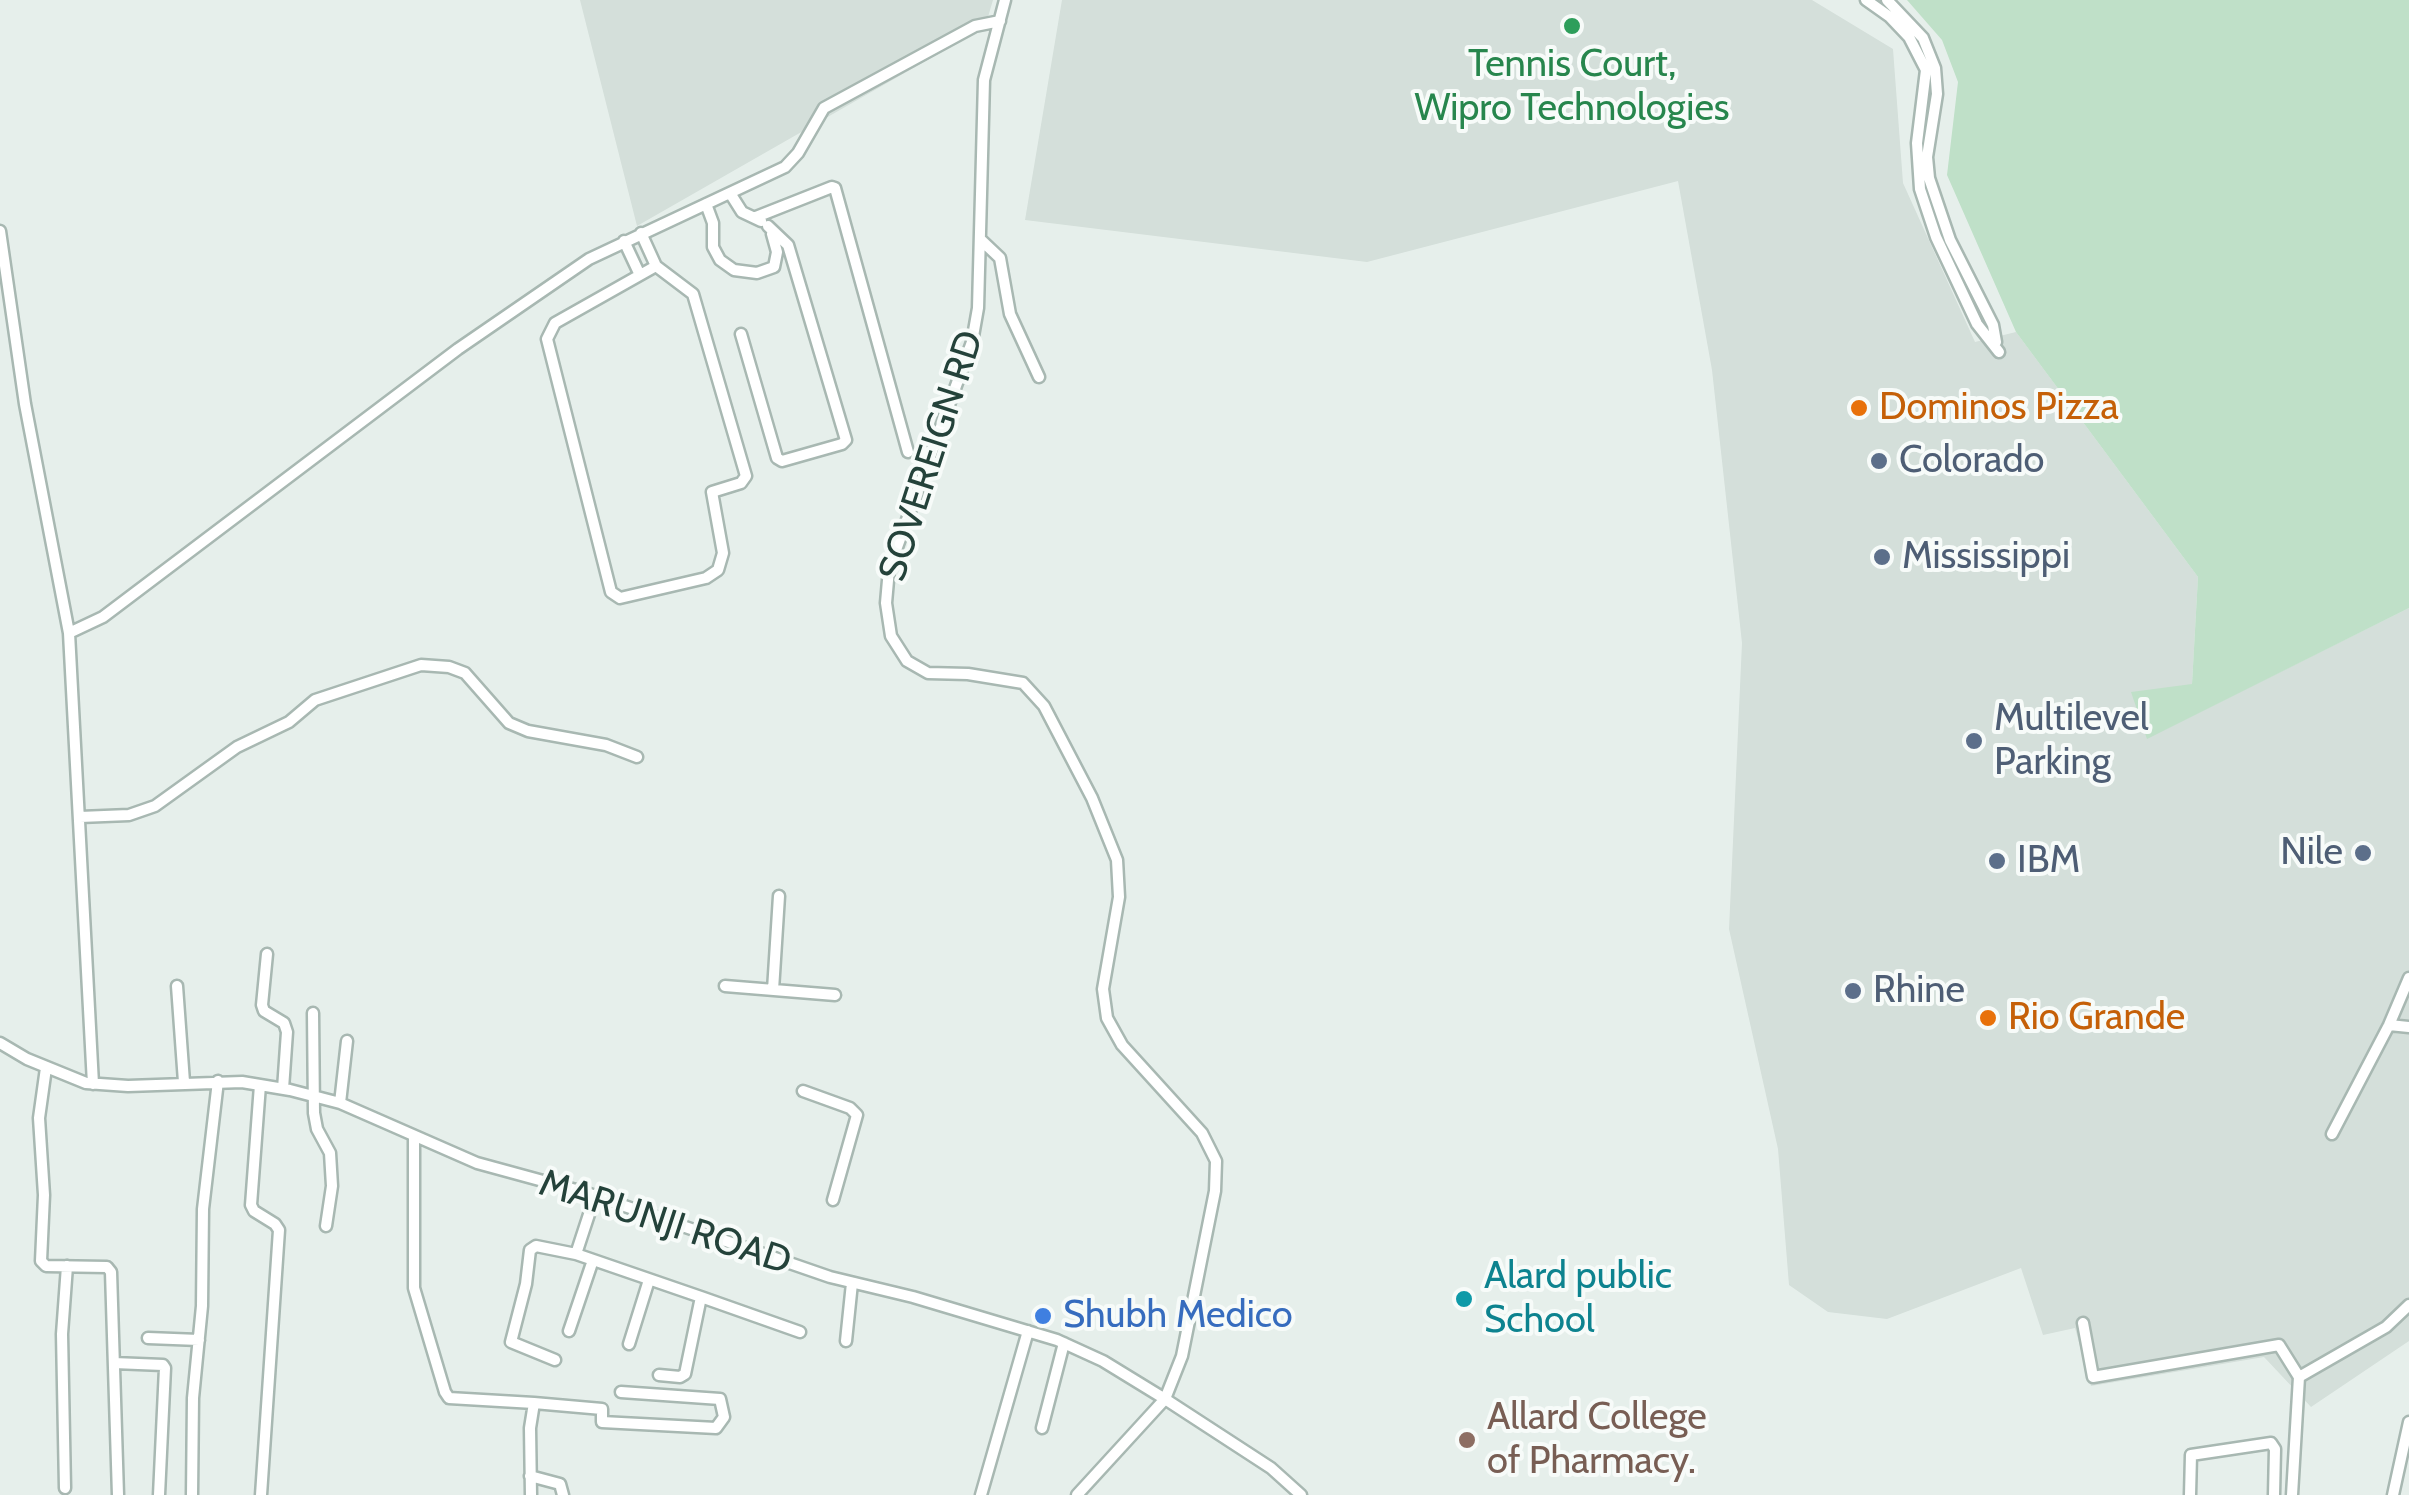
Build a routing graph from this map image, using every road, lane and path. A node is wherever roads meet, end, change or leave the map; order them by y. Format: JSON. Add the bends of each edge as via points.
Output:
{"nodes":[{"id":1,"x":1005,"y":0,"type":"edge"},
{"id":2,"x":1866,"y":0,"type":"edge"},
{"id":3,"x":1887,"y":0,"type":"edge"},
{"id":4,"x":1000,"y":21,"type":"junction"},
{"id":5,"x":730,"y":193,"type":"junction"},
{"id":6,"x":706,"y":204,"type":"junction"},
{"id":7,"x":756,"y":218,"type":"junction"},
{"id":8,"x":768,"y":226,"type":"junction"},
{"id":9,"x":0,"y":232,"type":"edge"},
{"id":10,"x":641,"y":234,"type":"junction"},
{"id":11,"x":981,"y":240,"type":"junction"},
{"id":12,"x":624,"y":241,"type":"junction"},
{"id":13,"x":656,"y":266,"type":"junction"},
{"id":14,"x":639,"y":273,"type":"junction"},
{"id":15,"x":1959,"y":274,"type":"junction"},
{"id":16,"x":740,"y":334,"type":"dead end"},
{"id":17,"x":1998,"y":348,"type":"dead end"},
{"id":18,"x":1039,"y":377,"type":"dead end"},
{"id":19,"x":908,"y":452,"type":"dead end"},
{"id":20,"x":69,"y":633,"type":"junction"},
{"id":21,"x":637,"y":757,"type":"dead end"},
{"id":22,"x":80,"y":817,"type":"junction"},
{"id":23,"x":779,"y":896,"type":"dead end"},
{"id":24,"x":267,"y":954,"type":"dead end"},
{"id":25,"x":2409,"y":978,"type":"edge"},
{"id":26,"x":176,"y":986,"type":"dead end"},
{"id":27,"x":725,"y":986,"type":"dead end"},
{"id":28,"x":773,"y":990,"type":"junction"},
{"id":29,"x":835,"y":995,"type":"dead end"},
{"id":30,"x":313,"y":1014,"type":"dead end"},
{"id":31,"x":2389,"y":1025,"type":"junction"},
{"id":32,"x":2409,"y":1027,"type":"edge"},
{"id":33,"x":346,"y":1041,"type":"dead end"},
{"id":34,"x":0,"y":1043,"type":"edge"},
{"id":35,"x":46,"y":1068,"type":"junction"},
{"id":36,"x":218,"y":1081,"type":"junction"},
{"id":37,"x":184,"y":1082,"type":"junction"},
{"id":38,"x":94,"y":1084,"type":"junction"},
{"id":39,"x":260,"y":1085,"type":"junction"},
{"id":40,"x":283,"y":1088,"type":"junction"},
{"id":41,"x":803,"y":1092,"type":"dead end"},
{"id":42,"x":314,"y":1096,"type":"junction"},
{"id":43,"x":340,"y":1103,"type":"junction"},
{"id":44,"x":2332,"y":1134,"type":"dead end"},
{"id":45,"x":414,"y":1137,"type":"junction"},
{"id":46,"x":596,"y":1196,"type":"junction"},
{"id":47,"x":833,"y":1200,"type":"dead end"},
{"id":48,"x":326,"y":1226,"type":"dead end"},
{"id":49,"x":576,"y":1254,"type":"junction"},
{"id":50,"x":594,"y":1260,"type":"junction"},
{"id":51,"x":67,"y":1266,"type":"junction"},
{"id":52,"x":649,"y":1280,"type":"junction"},
{"id":53,"x":852,"y":1282,"type":"junction"},
{"id":54,"x":701,"y":1298,"type":"junction"},
{"id":55,"x":2409,"y":1305,"type":"edge"},
{"id":56,"x":2083,"y":1323,"type":"dead end"},
{"id":57,"x":1028,"y":1331,"type":"junction"},
{"id":58,"x":569,"y":1332,"type":"dead end"},
{"id":59,"x":800,"y":1332,"type":"dead end"},
{"id":60,"x":148,"y":1338,"type":"dead end"},
{"id":61,"x":198,"y":1340,"type":"junction"},
{"id":62,"x":846,"y":1342,"type":"dead end"},
{"id":63,"x":1064,"y":1343,"type":"junction"},
{"id":64,"x":630,"y":1344,"type":"dead end"},
{"id":65,"x":556,"y":1360,"type":"dead end"},
{"id":66,"x":114,"y":1363,"type":"junction"},
{"id":67,"x":659,"y":1375,"type":"dead end"},
{"id":68,"x":2299,"y":1377,"type":"junction"},
{"id":69,"x":621,"y":1392,"type":"dead end"},
{"id":70,"x":1164,"y":1399,"type":"junction"},
{"id":71,"x":534,"y":1403,"type":"junction"},
{"id":72,"x":2409,"y":1422,"type":"edge"},
{"id":73,"x":1042,"y":1428,"type":"dead end"},
{"id":74,"x":530,"y":1476,"type":"junction"},
{"id":75,"x":2409,"y":1486,"type":"edge"},
{"id":76,"x":65,"y":1488,"type":"dead end"},
{"id":77,"x":2394,"y":1489,"type":"edge"},
{"id":78,"x":118,"y":1495,"type":"edge"},
{"id":79,"x":159,"y":1495,"type":"edge"},
{"id":80,"x":192,"y":1495,"type":"edge"},
{"id":81,"x":260,"y":1495,"type":"edge"},
{"id":82,"x":531,"y":1495,"type":"edge"},
{"id":83,"x":563,"y":1495,"type":"edge"},
{"id":84,"x":981,"y":1495,"type":"edge"},
{"id":85,"x":1078,"y":1495,"type":"edge"},
{"id":86,"x":1301,"y":1495,"type":"edge"},
{"id":87,"x":2190,"y":1495,"type":"edge"},
{"id":88,"x":2274,"y":1495,"type":"edge"},
{"id":89,"x":2292,"y":1495,"type":"edge"}],
"edges":[{"from":1,"to":4,"type":"street","name":"SOVEREIGN RD"},
{"from":2,"to":15,"type":"street","via":[[1908,38],[1926,70],[1920,189]]},
{"from":3,"to":15,"type":"street","via":[[1923,38],[1935,68],[1927,168]]},
{"from":4,"to":5,"type":"street","via":[[975,26],[824,108],[785,167]]},
{"from":4,"to":11,"type":"street","name":"SOVEREIGN RD","via":[[984,80]]},
{"from":5,"to":6,"type":"street"},
{"from":5,"to":7,"type":"street","via":[[742,212]]},
{"from":6,"to":8,"type":"street","via":[[714,247],[724,264],[746,273],[769,271],[777,261]]},
{"from":6,"to":10,"type":"street"},
{"from":7,"to":8,"type":"street"},
{"from":7,"to":19,"type":"street","via":[[835,188]]},
{"from":8,"to":16,"type":"street","via":[[788,245],[842,444],[778,458]]},
{"from":9,"to":20,"type":"street"},
{"from":10,"to":12,"type":"street"},
{"from":10,"to":13,"type":"street"},
{"from":11,"to":18,"type":"street","via":[[1000,258],[1010,314]]},
{"from":11,"to":70,"type":"street","name":"SOVEREIGN RD","via":[[972,342],[889,569],[886,603],[892,636],[907,662],[928,673],[1023,682],[1061,736],[1110,837],[1118,896],[1103,989],[1106,1018],[1122,1045],[1202,1133],[1216,1162],[1182,1356]]},
{"from":12,"to":14,"type":"street"},
{"from":12,"to":20,"type":"street","via":[[458,349],[103,617]]},
{"from":13,"to":14,"type":"street"},
{"from":13,"to":14,"type":"street","via":[[693,294],[746,476],[712,492],[723,553],[718,570],[625,598],[611,592],[546,338],[556,323]]},
{"from":15,"to":17,"type":"street","via":[[1992,325]]},
{"from":20,"to":22,"type":"street"},
{"from":21,"to":22,"type":"street","via":[[509,723],[465,673],[421,665],[315,700],[155,806],[129,815]]},
{"from":22,"to":38,"type":"street"},
{"from":23,"to":28,"type":"street"},
{"from":24,"to":40,"type":"street","via":[[262,1005],[284,1023]]},
{"from":25,"to":31,"type":"street"},
{"from":26,"to":37,"type":"street"},
{"from":27,"to":28,"type":"street"},
{"from":28,"to":29,"type":"street"},
{"from":30,"to":42,"type":"street"},
{"from":31,"to":32,"type":"street"},
{"from":31,"to":44,"type":"street"},
{"from":33,"to":43,"type":"street"},
{"from":34,"to":35,"type":"street","name":"MARUNJI ROAD"},
{"from":35,"to":38,"type":"street","name":"MARUNJI ROAD"},
{"from":35,"to":51,"type":"street","via":[[39,1118],[41,1261]]},
{"from":36,"to":37,"type":"street","name":"MARUNJI ROAD"},
{"from":36,"to":39,"type":"street","name":"MARUNJI ROAD"},
{"from":36,"to":61,"type":"street","via":[[203,1209]]},
{"from":37,"to":38,"type":"street","name":"MARUNJI ROAD"},
{"from":39,"to":40,"type":"street","name":"MARUNJI ROAD"},
{"from":39,"to":81,"type":"street","via":[[250,1205],[279,1230]]},
{"from":40,"to":42,"type":"street","name":"MARUNJI ROAD"},
{"from":41,"to":47,"type":"street","via":[[856,1115]]},
{"from":42,"to":43,"type":"street","name":"MARUNJI ROAD"},
{"from":42,"to":48,"type":"street","via":[[317,1130],[330,1153]]},
{"from":43,"to":45,"type":"street","name":"MARUNJI ROAD"},
{"from":45,"to":46,"type":"street","name":"MARUNJI ROAD","via":[[476,1163]]},
{"from":45,"to":71,"type":"street","via":[[414,1288],[444,1392],[449,1398]]},
{"from":46,"to":49,"type":"street"},
{"from":46,"to":53,"type":"street","name":"MARUNJI ROAD"},
{"from":49,"to":50,"type":"street"},
{"from":49,"to":65,"type":"street","via":[[532,1246],[511,1342]]},
{"from":50,"to":52,"type":"street"},
{"from":50,"to":58,"type":"street"},
{"from":51,"to":66,"type":"street","via":[[111,1272]]},
{"from":51,"to":76,"type":"street"},
{"from":52,"to":54,"type":"street"},
{"from":52,"to":64,"type":"street"},
{"from":53,"to":57,"type":"street","name":"MARUNJI ROAD"},
{"from":53,"to":62,"type":"street"},
{"from":54,"to":59,"type":"street"},
{"from":54,"to":67,"type":"street","via":[[685,1374]]},
{"from":55,"to":68,"type":"street","via":[[2386,1327]]},
{"from":56,"to":68,"type":"street","via":[[2093,1377],[2279,1345]]},
{"from":57,"to":63,"type":"street","name":"MARUNJI ROAD"},
{"from":57,"to":84,"type":"street"},
{"from":60,"to":61,"type":"street"},
{"from":61,"to":80,"type":"street"},
{"from":63,"to":70,"type":"street","name":"MARUNJI ROAD"},
{"from":63,"to":73,"type":"street"},
{"from":66,"to":78,"type":"street"},
{"from":66,"to":79,"type":"street","via":[[165,1368]]},
{"from":68,"to":89,"type":"street"},
{"from":69,"to":71,"type":"street","via":[[720,1398],[724,1418],[716,1428],[602,1422],[602,1409]]},
{"from":70,"to":85,"type":"street"},
{"from":70,"to":86,"type":"street","name":"MARUNJI ROAD"},
{"from":71,"to":74,"type":"street"},
{"from":72,"to":77,"type":"street"},
{"from":74,"to":82,"type":"street"},
{"from":74,"to":83,"type":"street","via":[[560,1484]]},
{"from":75,"to":77,"type":"street"},
{"from":87,"to":88,"type":"street","via":[[2191,1455],[2271,1443]]}]}
